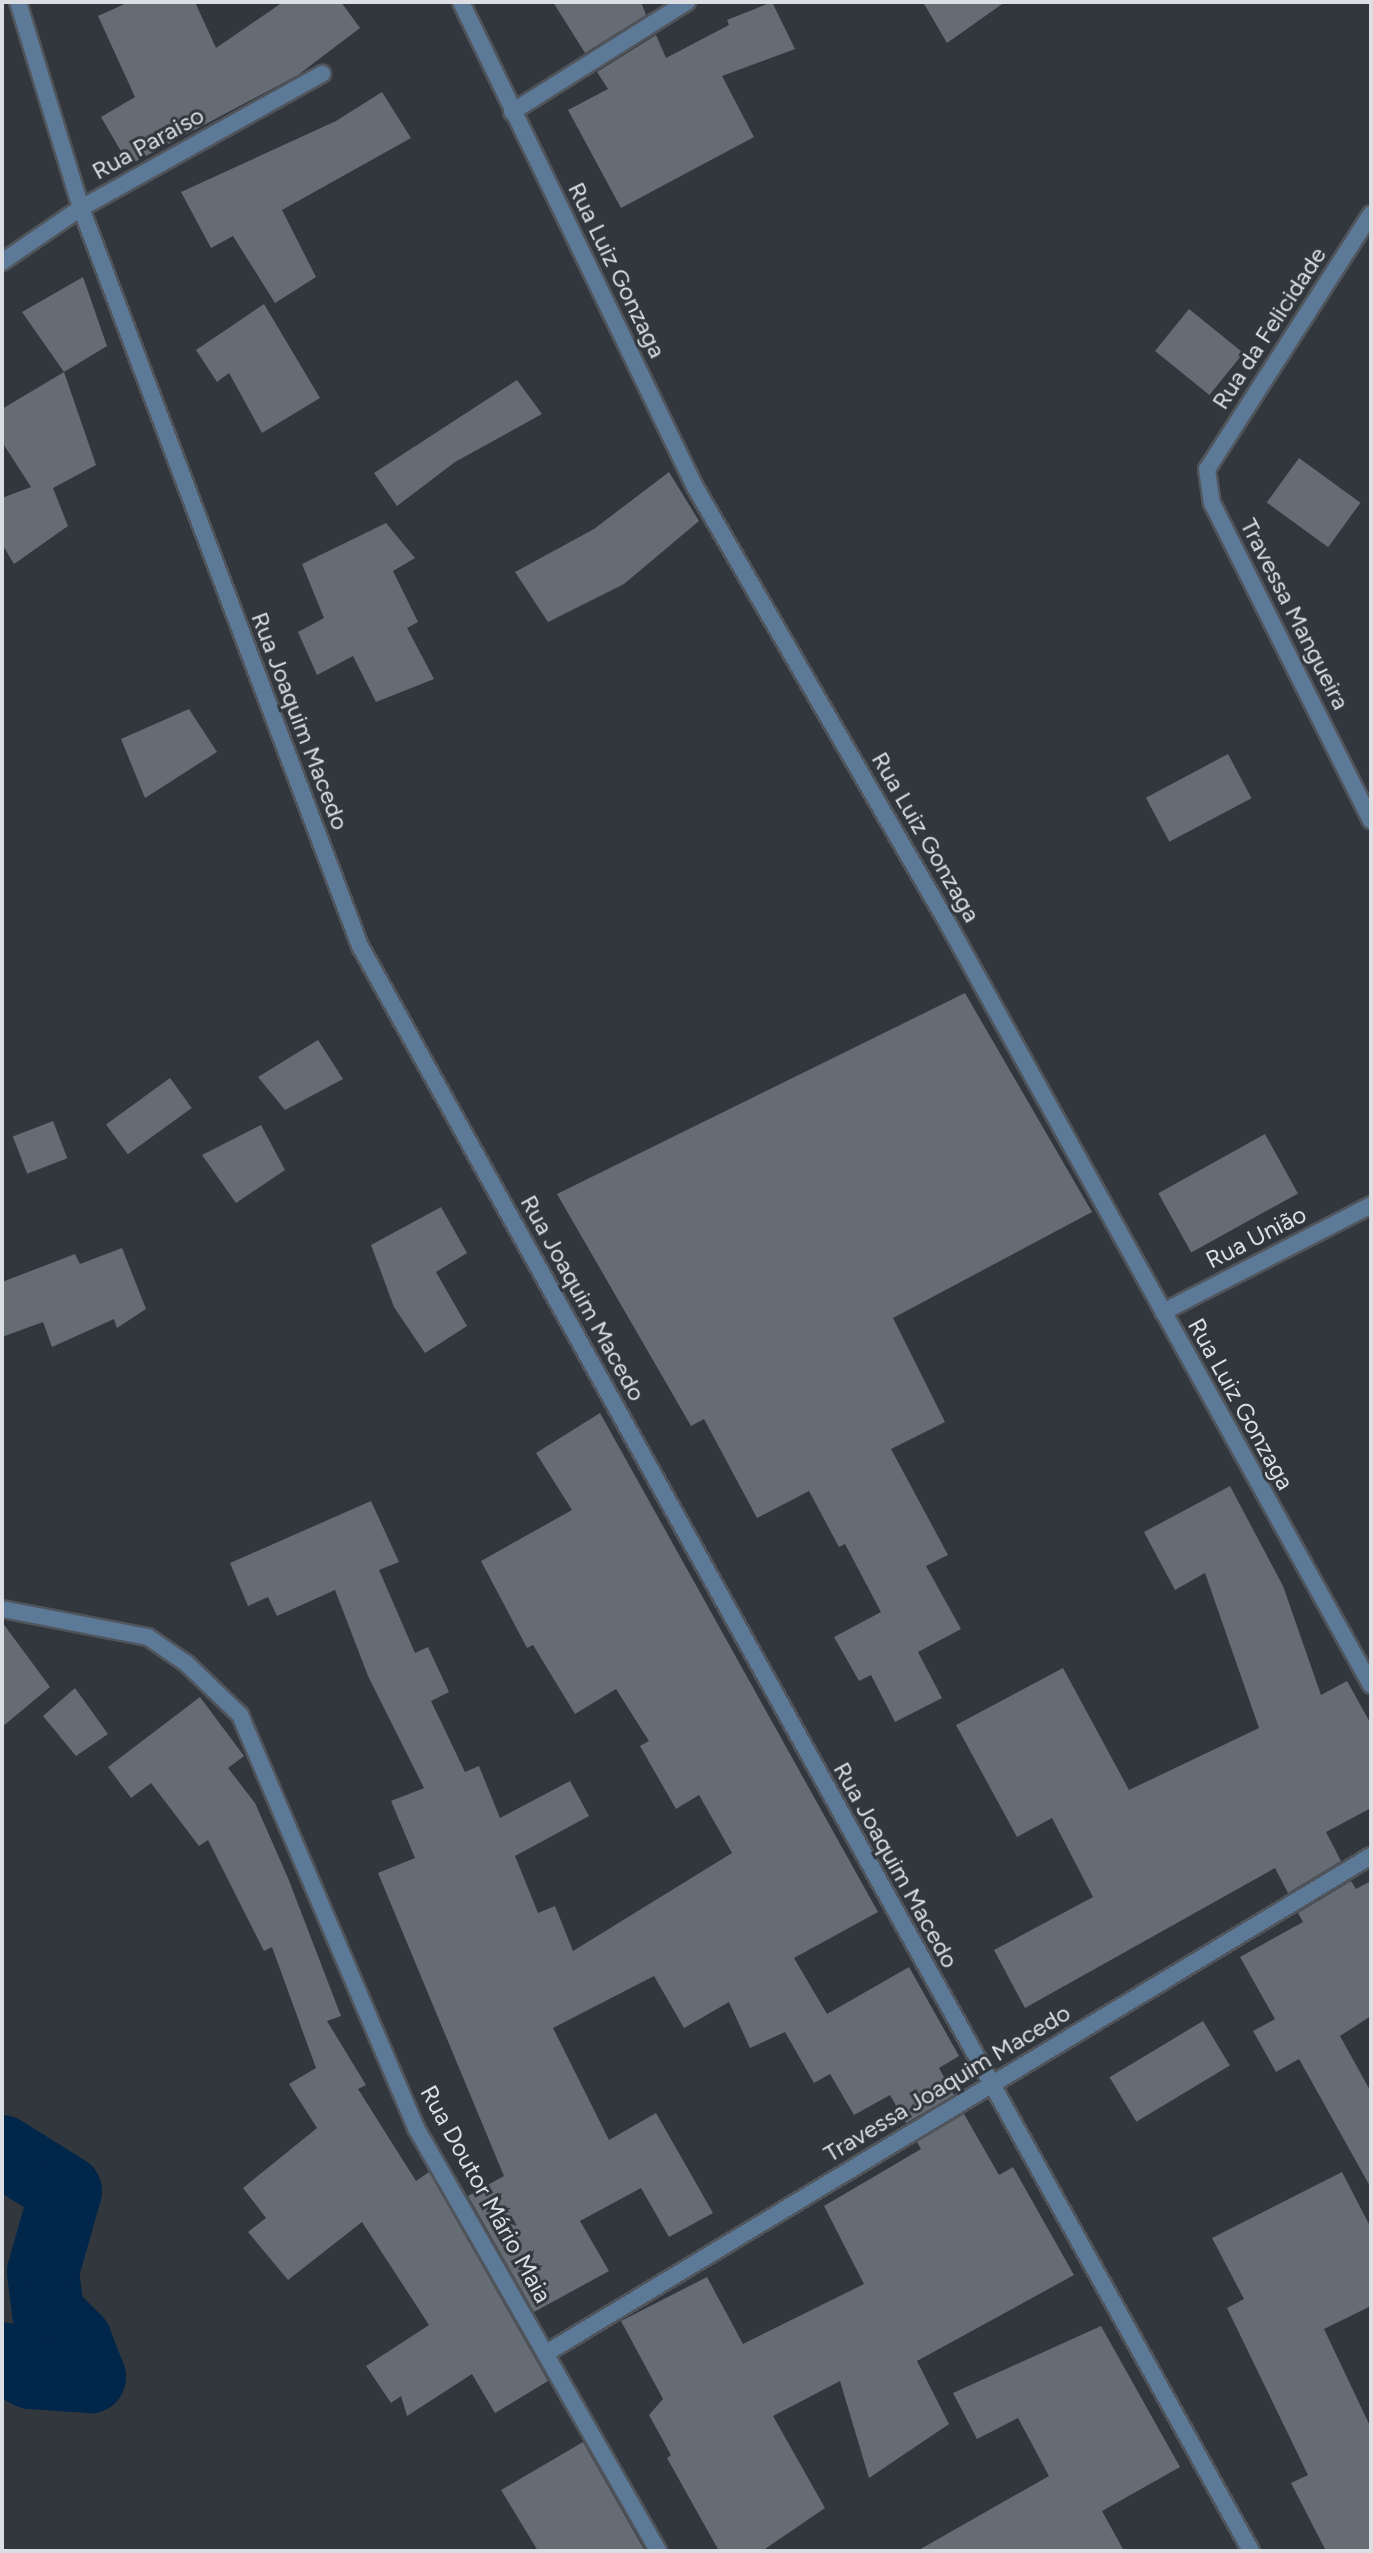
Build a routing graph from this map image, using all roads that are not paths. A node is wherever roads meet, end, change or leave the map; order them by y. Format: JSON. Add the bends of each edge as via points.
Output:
{"nodes":[{"id":1,"x":18,"y":2,"type":"edge"},
{"id":2,"x":461,"y":2,"type":"edge"},
{"id":3,"x":687,"y":2,"type":"edge"},
{"id":4,"x":322,"y":74,"type":"dead end"},
{"id":5,"x":512,"y":112,"type":"junction"},
{"id":6,"x":81,"y":208,"type":"junction"},
{"id":7,"x":1371,"y":214,"type":"edge"},
{"id":8,"x":2,"y":262,"type":"edge"},
{"id":9,"x":1207,"y":469,"type":"joint"},
{"id":10,"x":1371,"y":820,"type":"edge"},
{"id":11,"x":1371,"y":1205,"type":"edge"},
{"id":12,"x":1163,"y":1312,"type":"junction"},
{"id":13,"x":2,"y":1609,"type":"edge"},
{"id":14,"x":1371,"y":1685,"type":"edge"},
{"id":15,"x":1371,"y":1856,"type":"edge"},
{"id":16,"x":989,"y":2085,"type":"junction"},
{"id":17,"x":548,"y":2352,"type":"junction"},
{"id":18,"x":658,"y":2551,"type":"edge"},
{"id":19,"x":1251,"y":2551,"type":"edge"}],
"edges":[{"from":1,"to":6,"type":"street","name":"Rua Joaquim Macedo"},
{"from":2,"to":5,"type":"street","name":"Rua Luiz Gonzaga"},
{"from":3,"to":5,"type":"street"},
{"from":4,"to":6,"type":"street","name":"Rua Paraiso"},
{"from":5,"to":12,"type":"street","name":"Rua Luiz Gonzaga","via":[[695,487]]},
{"from":6,"to":8,"type":"street","name":"Rua Paraiso"},
{"from":6,"to":16,"type":"street","name":"Rua Joaquim Macedo","via":[[360,946]]},
{"from":7,"to":9,"type":"street","name":"Rua da Felicidade"},
{"from":9,"to":10,"type":"street","name":"Travessa Mangueira","via":[[1212,503]]},
{"from":11,"to":12,"type":"street","name":"Rua União"},
{"from":12,"to":14,"type":"street","name":"Rua Luiz Gonzaga"},
{"from":13,"to":17,"type":"street","name":"Rua Doutor Mário Maia","via":[[148,1637],[187,1664],[240,1715],[416,2128]]},
{"from":15,"to":16,"type":"street","name":"Travessa Joaquim Macedo"},
{"from":16,"to":17,"type":"street","name":"Travessa Joaquim Macedo"},
{"from":16,"to":19,"type":"street","name":"Rua Joaquim Macedo"},
{"from":17,"to":18,"type":"street","name":"Rua Doutor Mário Maia"}]}
